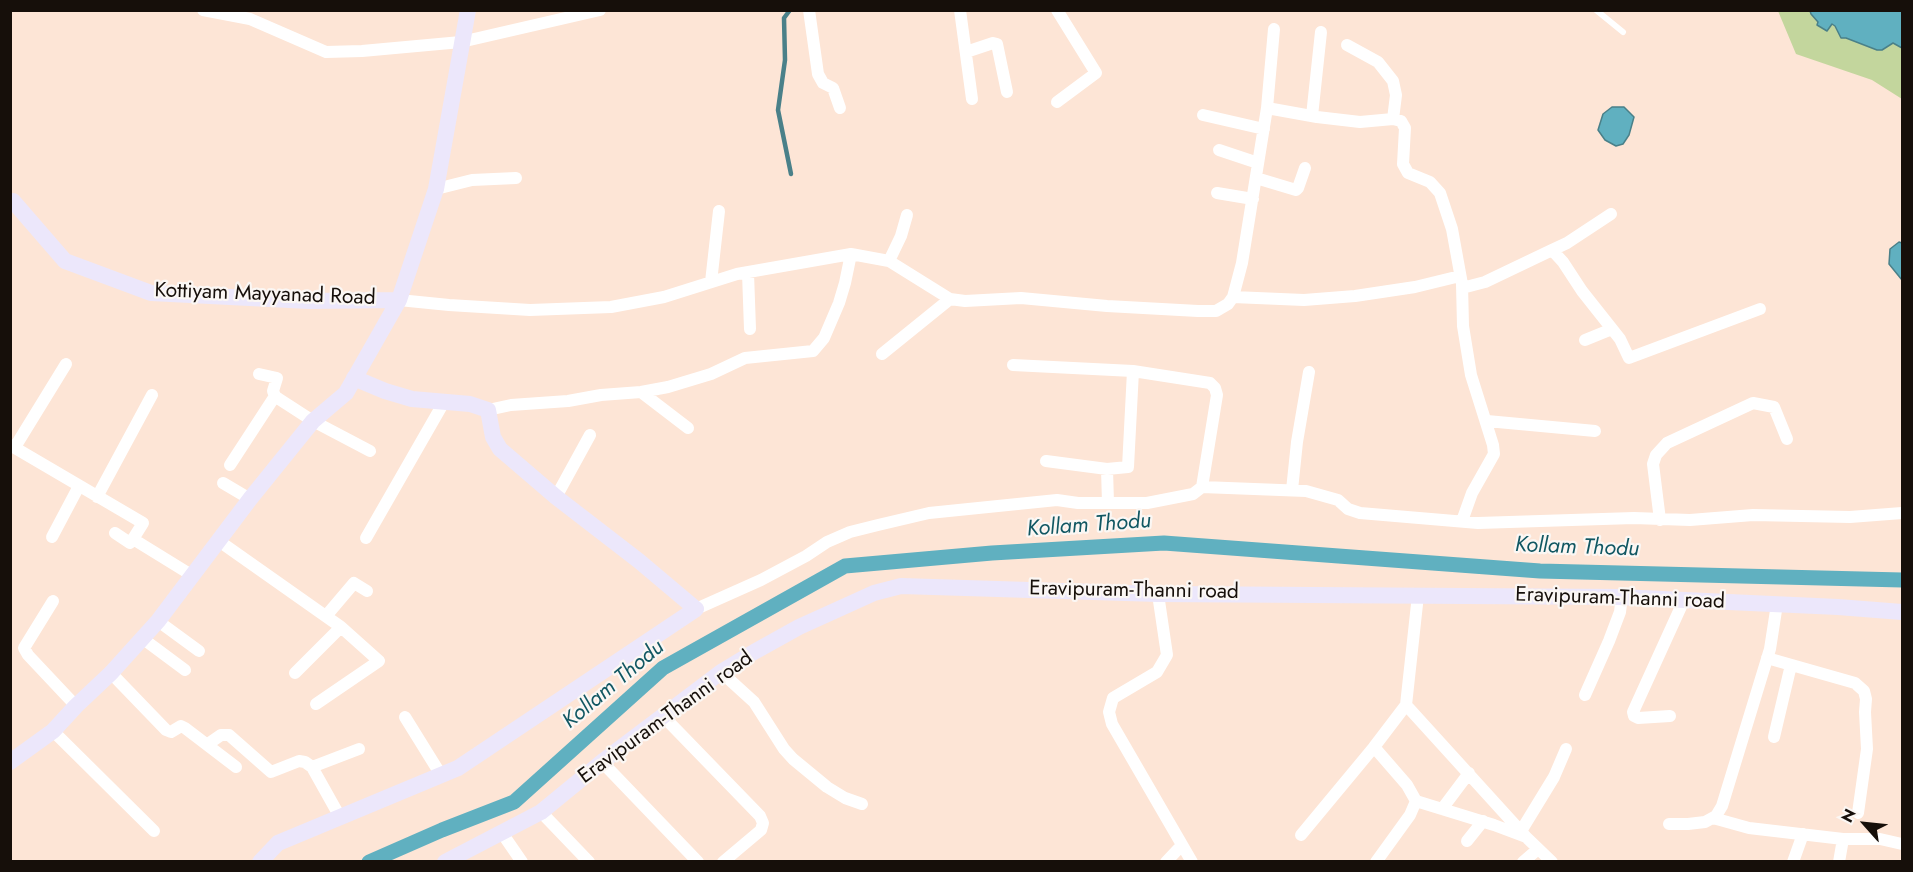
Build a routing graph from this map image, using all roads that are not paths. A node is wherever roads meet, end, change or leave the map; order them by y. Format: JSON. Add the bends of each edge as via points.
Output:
{"nodes":[{"id":1,"x":203,"y":10,"type":"edge"},
{"id":2,"x":468,"y":10,"type":"edge"},
{"id":3,"x":600,"y":10,"type":"edge"},
{"id":4,"x":808,"y":10,"type":"edge"},
{"id":5,"x":960,"y":10,"type":"edge"},
{"id":6,"x":1057,"y":10,"type":"edge"},
{"id":7,"x":1596,"y":10,"type":"edge"},
{"id":8,"x":1274,"y":29,"type":"dead end"},
{"id":9,"x":1321,"y":32,"type":"dead end"},
{"id":10,"x":1623,"y":32,"type":"dead end"},
{"id":11,"x":461,"y":42,"type":"junction"},
{"id":12,"x":1347,"y":45,"type":"dead end"},
{"id":13,"x":966,"y":52,"type":"junction"},
{"id":14,"x":1007,"y":92,"type":"dead end"},
{"id":15,"x":972,"y":99,"type":"dead end"},
{"id":16,"x":1057,"y":102,"type":"dead end"},
{"id":17,"x":840,"y":108,"type":"dead end"},
{"id":18,"x":1267,"y":108,"type":"junction"},
{"id":19,"x":1203,"y":116,"type":"dead end"},
{"id":20,"x":1312,"y":116,"type":"junction"},
{"id":21,"x":1393,"y":118,"type":"junction"},
{"id":22,"x":1264,"y":129,"type":"junction"},
{"id":23,"x":1219,"y":150,"type":"dead end"},
{"id":24,"x":1258,"y":163,"type":"junction"},
{"id":25,"x":1305,"y":168,"type":"dead end"},
{"id":26,"x":516,"y":178,"type":"dead end"},
{"id":27,"x":1256,"y":178,"type":"junction"},
{"id":28,"x":436,"y":189,"type":"junction"},
{"id":29,"x":1217,"y":193,"type":"dead end"},
{"id":30,"x":1252,"y":199,"type":"junction"},
{"id":31,"x":11,"y":201,"type":"edge"},
{"id":32,"x":719,"y":210,"type":"dead end"},
{"id":33,"x":1611,"y":214,"type":"dead end"},
{"id":34,"x":907,"y":215,"type":"dead end"},
{"id":35,"x":1552,"y":250,"type":"junction"},
{"id":36,"x":851,"y":254,"type":"junction"},
{"id":37,"x":890,"y":261,"type":"junction"},
{"id":38,"x":748,"y":273,"type":"junction"},
{"id":39,"x":711,"y":282,"type":"junction"},
{"id":40,"x":1461,"y":282,"type":"junction"},
{"id":41,"x":1233,"y":297,"type":"junction"},
{"id":42,"x":950,"y":299,"type":"junction"},
{"id":43,"x":399,"y":300,"type":"junction"},
{"id":44,"x":1760,"y":309,"type":"dead end"},
{"id":45,"x":750,"y":329,"type":"dead end"},
{"id":46,"x":1612,"y":329,"type":"junction"},
{"id":47,"x":1586,"y":340,"type":"dead end"},
{"id":48,"x":882,"y":354,"type":"dead end"},
{"id":49,"x":66,"y":364,"type":"dead end"},
{"id":50,"x":1013,"y":365,"type":"dead end"},
{"id":51,"x":1133,"y":371,"type":"junction"},
{"id":52,"x":1309,"y":372,"type":"dead end"},
{"id":53,"x":259,"y":374,"type":"dead end"},
{"id":54,"x":354,"y":378,"type":"junction"},
{"id":55,"x":641,"y":392,"type":"junction"},
{"id":56,"x":152,"y":395,"type":"dead end"},
{"id":57,"x":275,"y":396,"type":"junction"},
{"id":58,"x":444,"y":402,"type":"junction"},
{"id":59,"x":488,"y":410,"type":"junction"},
{"id":60,"x":313,"y":421,"type":"junction"},
{"id":61,"x":1487,"y":421,"type":"junction"},
{"id":62,"x":688,"y":428,"type":"dead end"},
{"id":63,"x":1595,"y":431,"type":"dead end"},
{"id":64,"x":590,"y":435,"type":"dead end"},
{"id":65,"x":1787,"y":439,"type":"dead end"},
{"id":66,"x":13,"y":446,"type":"edge"},
{"id":67,"x":370,"y":451,"type":"dead end"},
{"id":68,"x":1046,"y":461,"type":"dead end"},
{"id":69,"x":230,"y":465,"type":"dead end"},
{"id":70,"x":1107,"y":469,"type":"junction"},
{"id":71,"x":223,"y":483,"type":"dead end"},
{"id":72,"x":79,"y":486,"type":"junction"},
{"id":73,"x":1202,"y":487,"type":"junction"},
{"id":74,"x":1292,"y":490,"type":"junction"},
{"id":75,"x":97,"y":497,"type":"junction"},
{"id":76,"x":556,"y":497,"type":"junction"},
{"id":77,"x":250,"y":499,"type":"junction"},
{"id":78,"x":1108,"y":502,"type":"junction"},
{"id":79,"x":1902,"y":513,"type":"edge"},
{"id":80,"x":1660,"y":520,"type":"junction"},
{"id":81,"x":1462,"y":521,"type":"junction"},
{"id":82,"x":115,"y":533,"type":"dead end"},
{"id":83,"x":52,"y":537,"type":"dead end"},
{"id":84,"x":366,"y":538,"type":"dead end"},
{"id":85,"x":133,"y":539,"type":"junction"},
{"id":86,"x":219,"y":541,"type":"junction"},
{"id":87,"x":193,"y":576,"type":"junction"},
{"id":88,"x":367,"y":591,"type":"dead end"},
{"id":89,"x":1158,"y":594,"type":"junction"},
{"id":90,"x":1418,"y":595,"type":"junction"},
{"id":91,"x":1619,"y":597,"type":"junction"},
{"id":92,"x":1684,"y":600,"type":"junction"},
{"id":93,"x":53,"y":601,"type":"dead end"},
{"id":94,"x":1777,"y":604,"type":"junction"},
{"id":95,"x":696,"y":609,"type":"junction"},
{"id":96,"x":1902,"y":612,"type":"edge"},
{"id":97,"x":326,"y":616,"type":"junction"},
{"id":98,"x":158,"y":621,"type":"junction"},
{"id":99,"x":341,"y":627,"type":"junction"},
{"id":100,"x":142,"y":638,"type":"junction"},
{"id":101,"x":199,"y":651,"type":"dead end"},
{"id":102,"x":1767,"y":658,"type":"junction"},
{"id":103,"x":1791,"y":665,"type":"junction"},
{"id":104,"x":185,"y":670,"type":"dead end"},
{"id":105,"x":721,"y":672,"type":"junction"},
{"id":106,"x":111,"y":673,"type":"junction"},
{"id":107,"x":295,"y":673,"type":"dead end"},
{"id":108,"x":1585,"y":695,"type":"dead end"},
{"id":109,"x":316,"y":704,"type":"dead end"},
{"id":110,"x":1406,"y":705,"type":"junction"},
{"id":111,"x":76,"y":706,"type":"junction"},
{"id":112,"x":663,"y":716,"type":"junction"},
{"id":113,"x":1670,"y":716,"type":"dead end"},
{"id":114,"x":405,"y":717,"type":"dead end"},
{"id":115,"x":53,"y":731,"type":"junction"},
{"id":116,"x":1774,"y":737,"type":"dead end"},
{"id":117,"x":208,"y":744,"type":"junction"},
{"id":118,"x":1374,"y":747,"type":"junction"},
{"id":119,"x":359,"y":749,"type":"dead end"},
{"id":120,"x":1566,"y":749,"type":"dead end"},
{"id":121,"x":10,"y":762,"type":"edge"},
{"id":122,"x":602,"y":762,"type":"junction"},
{"id":123,"x":236,"y":767,"type":"dead end"},
{"id":124,"x":312,"y":767,"type":"junction"},
{"id":125,"x":1468,"y":773,"type":"junction"},
{"id":126,"x":441,"y":775,"type":"junction"},
{"id":127,"x":1416,"y":801,"type":"junction"},
{"id":128,"x":862,"y":804,"type":"dead end"},
{"id":129,"x":1442,"y":808,"type":"junction"},
{"id":130,"x":541,"y":812,"type":"junction"},
{"id":131,"x":1858,"y":813,"type":"dead end"},
{"id":132,"x":340,"y":817,"type":"junction"},
{"id":133,"x":1713,"y":818,"type":"junction"},
{"id":134,"x":1483,"y":821,"type":"junction"},
{"id":135,"x":1670,"y":824,"type":"dead end"},
{"id":136,"x":154,"y":831,"type":"dead end"},
{"id":137,"x":502,"y":833,"type":"junction"},
{"id":138,"x":1523,"y":834,"type":"junction"},
{"id":139,"x":1803,"y":834,"type":"junction"},
{"id":140,"x":1301,"y":835,"type":"dead end"},
{"id":141,"x":1843,"y":839,"type":"junction"},
{"id":142,"x":1467,"y":841,"type":"dead end"},
{"id":143,"x":1902,"y":844,"type":"edge"},
{"id":144,"x":1182,"y":845,"type":"junction"},
{"id":145,"x":1538,"y":849,"type":"junction"},
{"id":146,"x":260,"y":861,"type":"edge"},
{"id":147,"x":445,"y":861,"type":"edge"},
{"id":148,"x":522,"y":861,"type":"edge"},
{"id":149,"x":589,"y":861,"type":"edge"},
{"id":150,"x":698,"y":861,"type":"edge"},
{"id":151,"x":723,"y":861,"type":"edge"},
{"id":152,"x":1166,"y":861,"type":"edge"},
{"id":153,"x":1192,"y":861,"type":"edge"},
{"id":154,"x":1376,"y":861,"type":"edge"},
{"id":155,"x":1523,"y":861,"type":"edge"},
{"id":156,"x":1552,"y":861,"type":"edge"},
{"id":157,"x":1792,"y":861,"type":"edge"},
{"id":158,"x":1839,"y":861,"type":"edge"}],
"edges":[{"from":1,"to":11,"type":"street","via":[[250,19],[326,52]]},
{"from":2,"to":11,"type":"street","name":"Kottiyam Mayyanad Road"},
{"from":3,"to":11,"type":"street"},
{"from":4,"to":17,"type":"street","via":[[818,74],[823,83],[833,88]]},
{"from":5,"to":13,"type":"street"},
{"from":6,"to":16,"type":"street","via":[[1096,74]]},
{"from":7,"to":10,"type":"lane"},
{"from":8,"to":18,"type":"street"},
{"from":9,"to":20,"type":"street"},
{"from":11,"to":28,"type":"street","name":"Kottiyam Mayyanad Road"},
{"from":12,"to":21,"type":"street","via":[[1378,62],[1393,81]]},
{"from":13,"to":14,"type":"street","via":[[997,44]]},
{"from":13,"to":15,"type":"street"},
{"from":18,"to":20,"type":"street"},
{"from":18,"to":22,"type":"street"},
{"from":19,"to":22,"type":"street"},
{"from":20,"to":21,"type":"street","via":[[1360,122]]},
{"from":21,"to":40,"type":"street","via":[[1405,128],[1402,164],[1408,173],[1430,182],[1440,193],[1452,229]]},
{"from":22,"to":24,"type":"street"},
{"from":23,"to":24,"type":"street"},
{"from":24,"to":27,"type":"street"},
{"from":25,"to":27,"type":"street","via":[[1296,190]]},
{"from":26,"to":28,"type":"street","via":[[472,180]]},
{"from":27,"to":30,"type":"street"},
{"from":28,"to":43,"type":"street","name":"Kottiyam Mayyanad Road"},
{"from":29,"to":30,"type":"street"},
{"from":30,"to":41,"type":"street"},
{"from":31,"to":43,"type":"street","name":"Kottiyam Mayyanad Road","via":[[65,261],[151,293],[309,301]]},
{"from":32,"to":39,"type":"street"},
{"from":33,"to":35,"type":"street"},
{"from":34,"to":37,"type":"street"},
{"from":35,"to":40,"type":"street","via":[[1485,282]]},
{"from":35,"to":46,"type":"street"},
{"from":36,"to":37,"type":"street"},
{"from":36,"to":38,"type":"street"},
{"from":36,"to":55,"type":"street","via":[[839,303],[824,338],[813,351],[745,358],[711,374]]},
{"from":37,"to":42,"type":"street"},
{"from":38,"to":39,"type":"street"},
{"from":38,"to":45,"type":"street"},
{"from":39,"to":43,"type":"street","via":[[664,297],[611,307],[530,310]]},
{"from":40,"to":41,"type":"street","via":[[1304,300]]},
{"from":40,"to":61,"type":"street","via":[[1471,375]]},
{"from":41,"to":42,"type":"street","via":[[1222,308],[1209,312],[1022,298]]},
{"from":42,"to":48,"type":"street"},
{"from":43,"to":54,"type":"street"},
{"from":44,"to":46,"type":"street","via":[[1629,358]]},
{"from":46,"to":47,"type":"street"},
{"from":49,"to":66,"type":"street"},
{"from":50,"to":51,"type":"street"},
{"from":51,"to":70,"type":"street","via":[[1128,466]]},
{"from":51,"to":73,"type":"street","via":[[1215,387]]},
{"from":52,"to":74,"type":"street"},
{"from":53,"to":57,"type":"street","via":[[277,378]]},
{"from":54,"to":58,"type":"street","via":[[400,396]]},
{"from":54,"to":60,"type":"street","via":[[346,393]]},
{"from":55,"to":59,"type":"street"},
{"from":55,"to":62,"type":"street"},
{"from":56,"to":75,"type":"street"},
{"from":57,"to":60,"type":"street"},
{"from":57,"to":69,"type":"street"},
{"from":58,"to":59,"type":"street"},
{"from":58,"to":84,"type":"street"},
{"from":59,"to":76,"type":"street","via":[[493,437],[500,448]]},
{"from":60,"to":67,"type":"street"},
{"from":60,"to":77,"type":"street"},
{"from":61,"to":63,"type":"street"},
{"from":61,"to":81,"type":"street","via":[[1494,454],[1472,493]]},
{"from":64,"to":76,"type":"street"},
{"from":65,"to":80,"type":"street","via":[[1774,407],[1752,404],[1667,443],[1653,464]]},
{"from":66,"to":72,"type":"street"},
{"from":68,"to":70,"type":"street"},
{"from":70,"to":78,"type":"street"},
{"from":71,"to":77,"type":"street"},
{"from":72,"to":75,"type":"street"},
{"from":72,"to":83,"type":"street"},
{"from":73,"to":74,"type":"street"},
{"from":73,"to":78,"type":"street","via":[[1193,494],[1147,503]]},
{"from":74,"to":81,"type":"street","via":[[1338,500],[1360,513]]},
{"from":75,"to":85,"type":"street","via":[[143,523]]},
{"from":76,"to":95,"type":"street"},
{"from":77,"to":86,"type":"street"},
{"from":78,"to":95,"type":"street","via":[[1057,500],[929,513],[850,532],[761,580]]},
{"from":79,"to":80,"type":"street"},
{"from":80,"to":81,"type":"street","via":[[1495,524]]},
{"from":82,"to":85,"type":"street","via":[[130,543]]},
{"from":85,"to":87,"type":"street"},
{"from":86,"to":87,"type":"street"},
{"from":86,"to":97,"type":"street"},
{"from":87,"to":98,"type":"street"},
{"from":88,"to":97,"type":"street","via":[[354,583]]},
{"from":89,"to":90,"type":"street","name":"Eravipuram-Thanni road"},
{"from":89,"to":105,"type":"street","name":"Eravipuram-Thanni road","via":[[900,586],[874,593],[799,627]]},
{"from":89,"to":144,"type":"street","via":[[1167,655],[1156,672],[1113,698],[1109,712],[1112,724]]},
{"from":90,"to":91,"type":"street","name":"Eravipuram-Thanni road"},
{"from":90,"to":110,"type":"street"},
{"from":91,"to":92,"type":"street","name":"Eravipuram-Thanni road"},
{"from":91,"to":108,"type":"street","via":[[1620,612],[1610,641]]},
{"from":92,"to":94,"type":"street","name":"Eravipuram-Thanni road"},
{"from":92,"to":113,"type":"street","via":[[1633,712],[1638,718]]},
{"from":93,"to":111,"type":"street","via":[[24,648]]},
{"from":94,"to":96,"type":"street","name":"Eravipuram-Thanni road"},
{"from":94,"to":102,"type":"street"},
{"from":95,"to":126,"type":"street","via":[[458,768]]},
{"from":97,"to":99,"type":"street"},
{"from":98,"to":100,"type":"street"},
{"from":98,"to":101,"type":"street"},
{"from":99,"to":107,"type":"street"},
{"from":99,"to":109,"type":"street","via":[[379,661]]},
{"from":100,"to":104,"type":"street"},
{"from":100,"to":106,"type":"street"},
{"from":102,"to":103,"type":"street"},
{"from":102,"to":133,"type":"street","via":[[1724,802]]},
{"from":103,"to":116,"type":"street"},
{"from":103,"to":131,"type":"street","via":[[1855,683],[1864,691],[1867,749]]},
{"from":105,"to":112,"type":"street","name":"Eravipuram-Thanni road"},
{"from":105,"to":128,"type":"street","via":[[754,702],[793,759],[827,787]]},
{"from":106,"to":111,"type":"street"},
{"from":106,"to":117,"type":"street","via":[[166,730],[171,732],[181,726]]},
{"from":110,"to":118,"type":"street"},
{"from":110,"to":125,"type":"street"},
{"from":111,"to":115,"type":"street"},
{"from":112,"to":122,"type":"street","name":"Eravipuram-Thanni road"},
{"from":112,"to":151,"type":"street","via":[[763,823],[761,830]]},
{"from":114,"to":126,"type":"street"},
{"from":115,"to":121,"type":"street"},
{"from":115,"to":136,"type":"street"},
{"from":117,"to":123,"type":"street"},
{"from":117,"to":124,"type":"street","via":[[221,735],[229,735],[271,772],[299,761]]},
{"from":118,"to":127,"type":"street"},
{"from":118,"to":140,"type":"street"},
{"from":119,"to":124,"type":"street"},
{"from":120,"to":138,"type":"street"},
{"from":122,"to":130,"type":"street","name":"Eravipuram-Thanni road"},
{"from":122,"to":150,"type":"street"},
{"from":124,"to":132,"type":"street"},
{"from":125,"to":129,"type":"street"},
{"from":125,"to":138,"type":"street"},
{"from":126,"to":132,"type":"street"},
{"from":127,"to":129,"type":"street"},
{"from":127,"to":154,"type":"street"},
{"from":129,"to":134,"type":"street"},
{"from":130,"to":137,"type":"street","name":"Eravipuram-Thanni road"},
{"from":130,"to":149,"type":"street"},
{"from":132,"to":146,"type":"street","via":[[278,843]]},
{"from":133,"to":135,"type":"street"},
{"from":133,"to":139,"type":"street","via":[[1749,828]]},
{"from":134,"to":138,"type":"street"},
{"from":134,"to":142,"type":"street"},
{"from":137,"to":147,"type":"street","name":"Eravipuram-Thanni road"},
{"from":137,"to":148,"type":"street"},
{"from":138,"to":145,"type":"street"},
{"from":139,"to":141,"type":"street"},
{"from":139,"to":157,"type":"street"},
{"from":141,"to":143,"type":"street","via":[[1880,838]]},
{"from":141,"to":158,"type":"street"},
{"from":144,"to":152,"type":"street"},
{"from":144,"to":153,"type":"street"},
{"from":145,"to":155,"type":"street"},
{"from":145,"to":156,"type":"street"}]}
